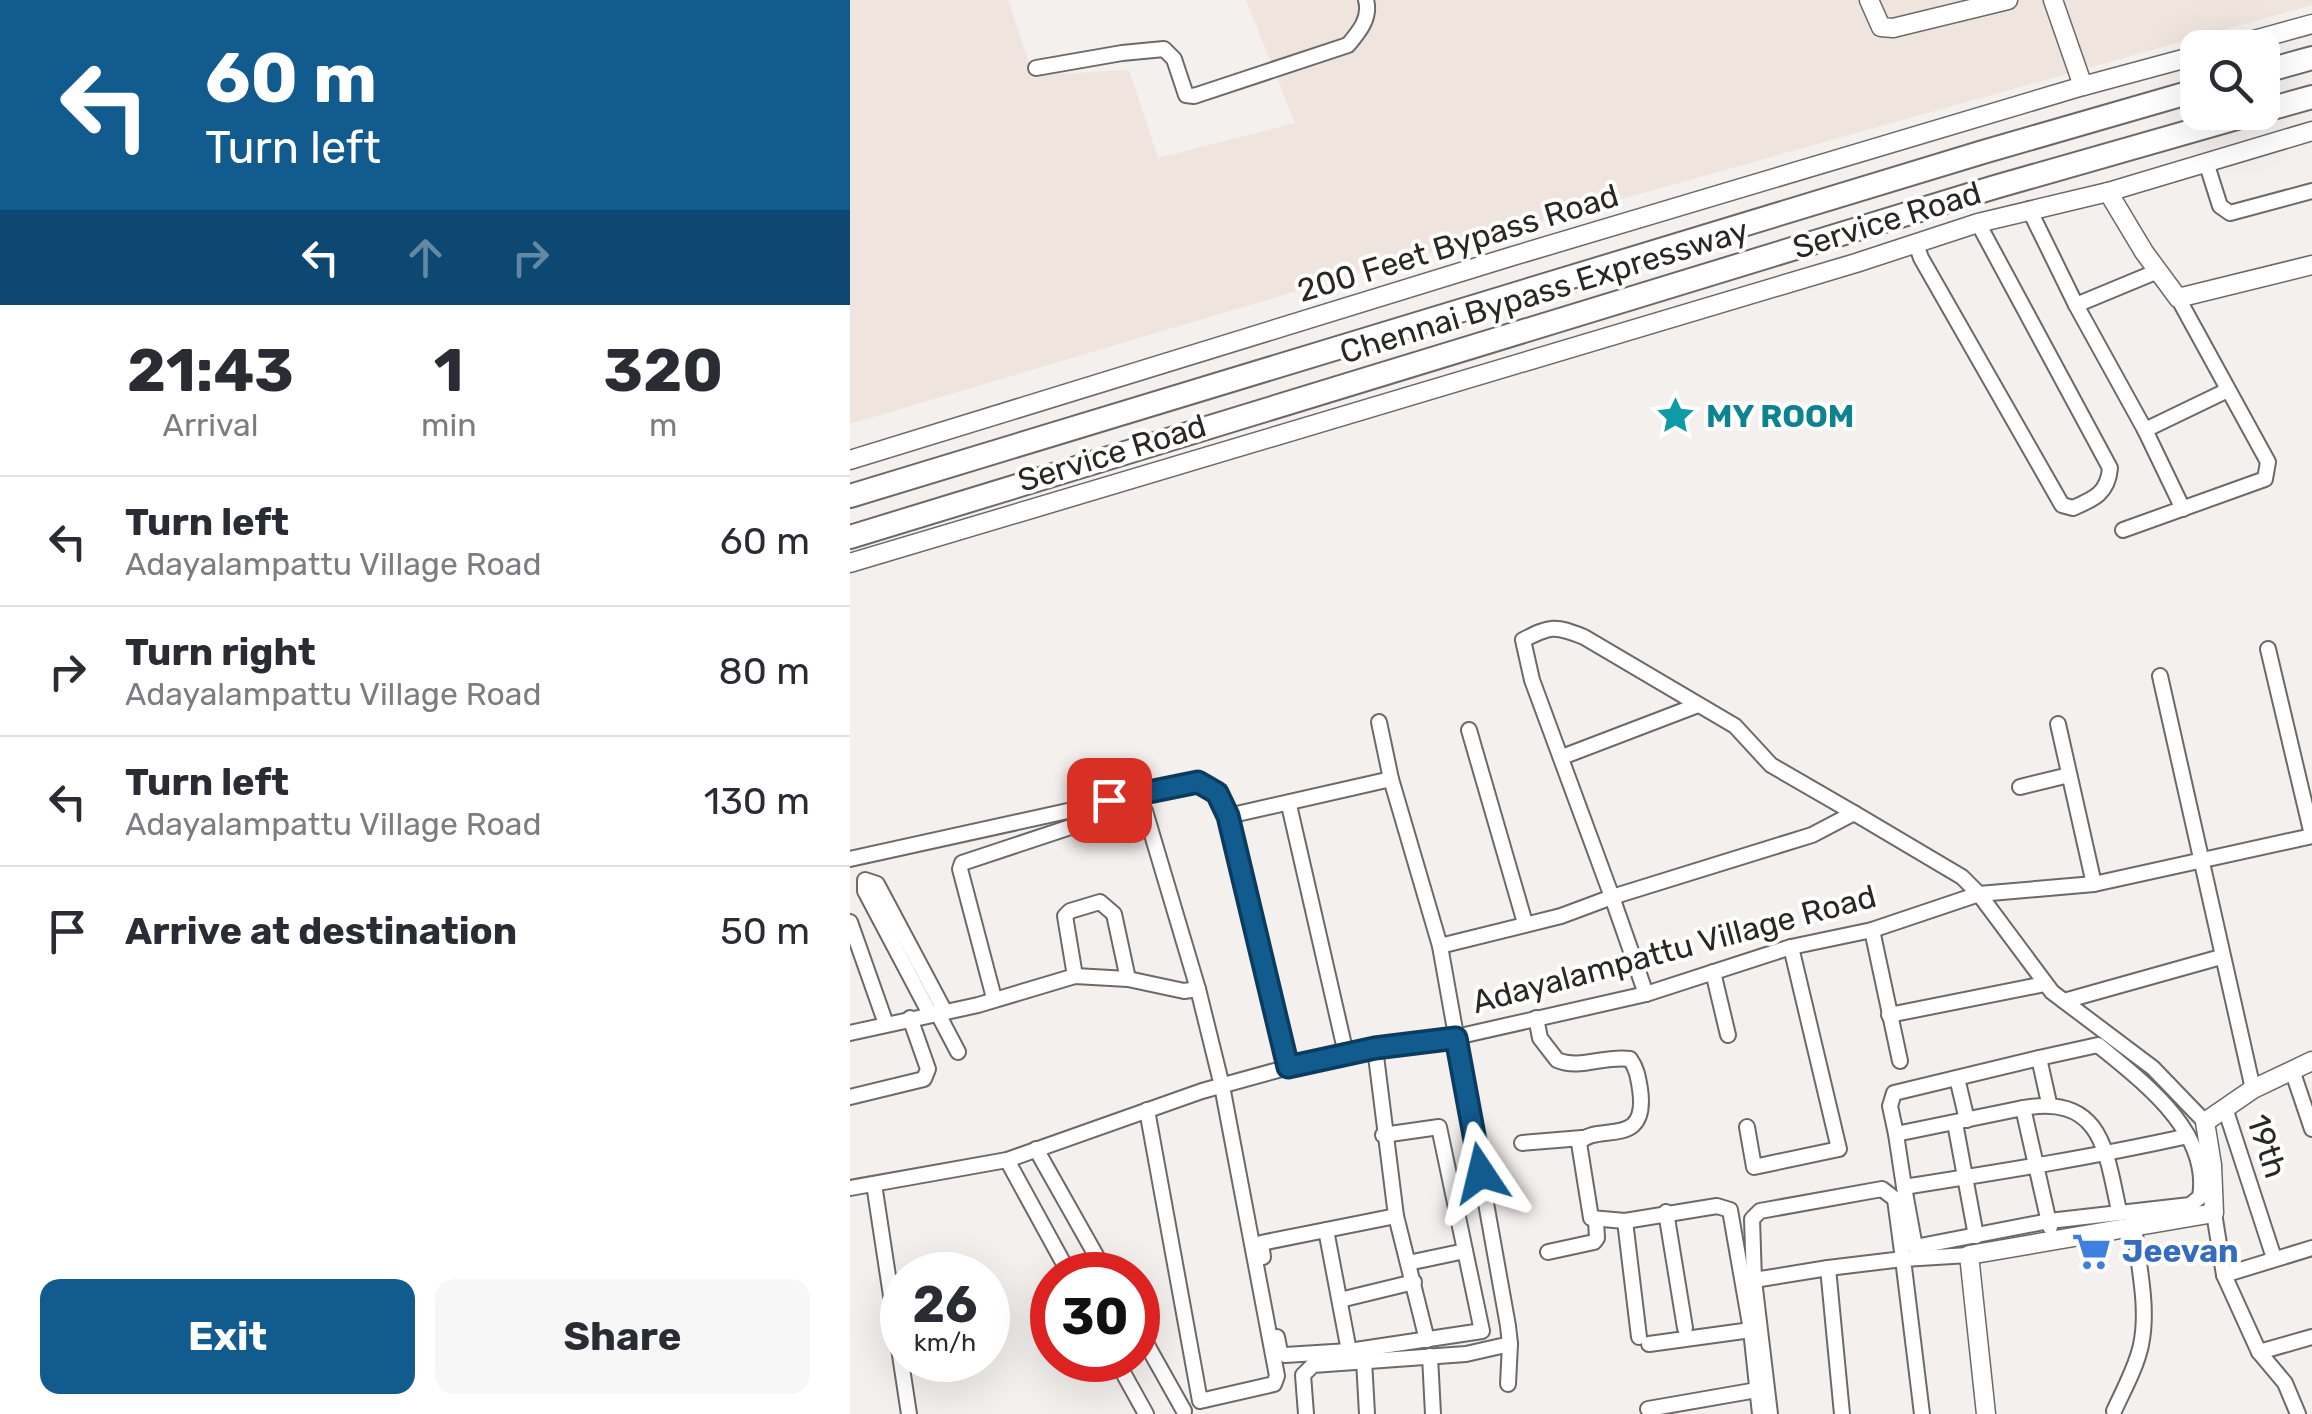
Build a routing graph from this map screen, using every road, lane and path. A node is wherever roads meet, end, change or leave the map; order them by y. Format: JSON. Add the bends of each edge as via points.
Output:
{"nodes":[{"id":1,"x":1366,"y":0,"type":"edge"},
{"id":2,"x":1869,"y":0,"type":"edge"},
{"id":3,"x":2008,"y":0,"type":"edge"},
{"id":4,"x":2052,"y":0,"type":"edge"},
{"id":5,"x":1960,"y":6,"type":"edge"},
{"id":6,"x":2312,"y":24,"type":"edge"},
{"id":7,"x":2280,"y":33,"type":"edge"},
{"id":8,"x":2312,"y":58,"type":"edge"},
{"id":9,"x":2180,"y":60,"type":"edge"},
{"id":10,"x":2280,"y":67,"type":"edge"},
{"id":11,"x":1036,"y":68,"type":"dead end"},
{"id":12,"x":2084,"y":86,"type":"junction"},
{"id":13,"x":2180,"y":95,"type":"edge"},
{"id":14,"x":2312,"y":97,"type":"edge"},
{"id":15,"x":2280,"y":106,"type":"edge"},
{"id":16,"x":2196,"y":130,"type":"edge"},
{"id":17,"x":2312,"y":131,"type":"edge"},
{"id":18,"x":2206,"y":162,"type":"junction"},
{"id":19,"x":2312,"y":191,"type":"edge"},
{"id":20,"x":2108,"y":192,"type":"junction"},
{"id":21,"x":2029,"y":209,"type":"junction"},
{"id":22,"x":1981,"y":229,"type":"junction"},
{"id":23,"x":1918,"y":251,"type":"junction"},
{"id":24,"x":2312,"y":265,"type":"edge"},
{"id":25,"x":2158,"y":271,"type":"junction"},
{"id":26,"x":2178,"y":298,"type":"junction"},
{"id":27,"x":2076,"y":305,"type":"junction"},
{"id":28,"x":2228,"y":390,"type":"junction"},
{"id":29,"x":2145,"y":430,"type":"junction"},
{"id":30,"x":850,"y":460,"type":"edge"},
{"id":31,"x":850,"y":496,"type":"edge"},
{"id":32,"x":2184,"y":508,"type":"junction"},
{"id":33,"x":2123,"y":530,"type":"dead end"},
{"id":34,"x":850,"y":536,"type":"edge"},
{"id":35,"x":850,"y":563,"type":"edge"},
{"id":36,"x":2268,"y":649,"type":"dead end"},
{"id":37,"x":2160,"y":676,"type":"dead end"},
{"id":38,"x":1698,"y":705,"type":"junction"},
{"id":39,"x":1378,"y":722,"type":"dead end"},
{"id":40,"x":2058,"y":724,"type":"dead end"},
{"id":41,"x":1470,"y":730,"type":"dead end"},
{"id":42,"x":1562,"y":758,"type":"junction"},
{"id":43,"x":2070,"y":775,"type":"junction"},
{"id":44,"x":1391,"y":779,"type":"junction"},
{"id":45,"x":2020,"y":787,"type":"dead end"},
{"id":46,"x":1288,"y":805,"type":"junction"},
{"id":47,"x":1854,"y":813,"type":"junction"},
{"id":48,"x":1228,"y":816,"type":"junction"},
{"id":49,"x":2312,"y":836,"type":"edge"},
{"id":50,"x":853,"y":859,"type":"edge"},
{"id":51,"x":2202,"y":860,"type":"junction"},
{"id":52,"x":2094,"y":884,"type":"junction"},
{"id":53,"x":1979,"y":894,"type":"junction"},
{"id":54,"x":1612,"y":898,"type":"junction"},
{"id":55,"x":850,"y":922,"type":"edge"},
{"id":56,"x":1525,"y":923,"type":"junction"},
{"id":57,"x":1872,"y":930,"type":"junction"},
{"id":58,"x":1440,"y":946,"type":"junction"},
{"id":59,"x":1791,"y":947,"type":"junction"},
{"id":60,"x":2221,"y":958,"type":"junction"},
{"id":61,"x":1713,"y":972,"type":"junction"},
{"id":62,"x":1075,"y":976,"type":"junction"},
{"id":63,"x":1128,"y":979,"type":"junction"},
{"id":64,"x":2046,"y":984,"type":"junction"},
{"id":65,"x":1198,"y":989,"type":"junction"},
{"id":66,"x":1646,"y":994,"type":"junction"},
{"id":67,"x":994,"y":998,"type":"junction"},
{"id":68,"x":2064,"y":1002,"type":"junction"},
{"id":69,"x":937,"y":1012,"type":"junction"},
{"id":70,"x":1889,"y":1016,"type":"junction"},
{"id":71,"x":910,"y":1018,"type":"junction"},
{"id":72,"x":1536,"y":1018,"type":"junction"},
{"id":73,"x":886,"y":1024,"type":"junction"},
{"id":74,"x":850,"y":1033,"type":"edge"},
{"id":75,"x":1728,"y":1035,"type":"dead end"},
{"id":76,"x":1456,"y":1038,"type":"junction"},
{"id":77,"x":1375,"y":1048,"type":"junction"},
{"id":78,"x":958,"y":1052,"type":"dead end"},
{"id":79,"x":1346,"y":1054,"type":"junction"},
{"id":80,"x":2039,"y":1058,"type":"junction"},
{"id":81,"x":1900,"y":1061,"type":"dead end"},
{"id":82,"x":2312,"y":1061,"type":"edge"},
{"id":83,"x":1288,"y":1067,"type":"junction"},
{"id":84,"x":2292,"y":1070,"type":"junction"},
{"id":85,"x":1957,"y":1078,"type":"junction"},
{"id":86,"x":1222,"y":1086,"type":"junction"},
{"id":87,"x":2252,"y":1089,"type":"junction"},
{"id":88,"x":850,"y":1097,"type":"edge"},
{"id":89,"x":2049,"y":1104,"type":"junction"},
{"id":90,"x":2023,"y":1108,"type":"junction"},
{"id":91,"x":2226,"y":1108,"type":"junction"},
{"id":92,"x":1147,"y":1110,"type":"junction"},
{"id":93,"x":1962,"y":1121,"type":"junction"},
{"id":94,"x":2205,"y":1122,"type":"junction"},
{"id":95,"x":1746,"y":1127,"type":"dead end"},
{"id":96,"x":2312,"y":1129,"type":"edge"},
{"id":97,"x":1896,"y":1134,"type":"junction"},
{"id":98,"x":1383,"y":1135,"type":"junction"},
{"id":99,"x":2188,"y":1136,"type":"junction"},
{"id":100,"x":1582,"y":1138,"type":"junction"},
{"id":101,"x":1522,"y":1143,"type":"dead end"},
{"id":102,"x":1036,"y":1149,"type":"junction"},
{"id":103,"x":2107,"y":1154,"type":"junction"},
{"id":104,"x":1007,"y":1160,"type":"junction"},
{"id":105,"x":2036,"y":1165,"type":"junction"},
{"id":106,"x":1966,"y":1177,"type":"junction"},
{"id":107,"x":874,"y":1184,"type":"junction"},
{"id":108,"x":1904,"y":1187,"type":"junction"},
{"id":109,"x":850,"y":1188,"type":"edge"},
{"id":110,"x":2119,"y":1211,"type":"junction"},
{"id":111,"x":1666,"y":1212,"type":"junction"},
{"id":112,"x":2214,"y":1213,"type":"junction"},
{"id":113,"x":1396,"y":1216,"type":"junction"},
{"id":114,"x":1596,"y":1221,"type":"junction"},
{"id":115,"x":1625,"y":1221,"type":"junction"},
{"id":116,"x":2049,"y":1221,"type":"junction"},
{"id":117,"x":2134,"y":1226,"type":"junction"},
{"id":118,"x":1326,"y":1230,"type":"junction"},
{"id":119,"x":1976,"y":1236,"type":"junction"},
{"id":120,"x":2054,"y":1243,"type":"junction"},
{"id":121,"x":2312,"y":1248,"type":"edge"},
{"id":122,"x":1466,"y":1251,"type":"junction"},
{"id":123,"x":1057,"y":1252,"type":"edge"},
{"id":124,"x":1094,"y":1252,"type":"edge"},
{"id":125,"x":1548,"y":1252,"type":"dead end"},
{"id":126,"x":1969,"y":1255,"type":"junction"},
{"id":127,"x":2274,"y":1258,"type":"junction"},
{"id":128,"x":1903,"y":1259,"type":"junction"},
{"id":129,"x":1408,"y":1263,"type":"junction"},
{"id":130,"x":1828,"y":1268,"type":"junction"},
{"id":131,"x":2224,"y":1274,"type":"junction"},
{"id":132,"x":1754,"y":1280,"type":"junction"},
{"id":133,"x":1414,"y":1282,"type":"junction"},
{"id":134,"x":1340,"y":1300,"type":"junction"},
{"id":135,"x":1685,"y":1328,"type":"dead end"},
{"id":136,"x":1751,"y":1330,"type":"junction"},
{"id":137,"x":2312,"y":1337,"type":"edge"},
{"id":138,"x":1510,"y":1344,"type":"junction"},
{"id":139,"x":1429,"y":1348,"type":"junction"},
{"id":140,"x":1350,"y":1351,"type":"junction"},
{"id":141,"x":2259,"y":1352,"type":"junction"},
{"id":142,"x":1364,"y":1360,"type":"junction"},
{"id":143,"x":1160,"y":1375,"type":"edge"},
{"id":144,"x":1130,"y":1382,"type":"edge"},
{"id":145,"x":1508,"y":1384,"type":"dead end"},
{"id":146,"x":1757,"y":1390,"type":"junction"},
{"id":147,"x":1200,"y":1401,"type":"junction"},
{"id":148,"x":1648,"y":1408,"type":"dead end"},
{"id":149,"x":2114,"y":1411,"type":"dead end"},
{"id":150,"x":1184,"y":1412,"type":"edge"},
{"id":151,"x":908,"y":1414,"type":"edge"},
{"id":152,"x":1146,"y":1414,"type":"edge"},
{"id":153,"x":1306,"y":1414,"type":"edge"},
{"id":154,"x":1367,"y":1414,"type":"edge"},
{"id":155,"x":1433,"y":1414,"type":"edge"},
{"id":156,"x":1760,"y":1414,"type":"edge"},
{"id":157,"x":1770,"y":1414,"type":"edge"},
{"id":158,"x":1842,"y":1414,"type":"edge"},
{"id":159,"x":1922,"y":1414,"type":"edge"},
{"id":160,"x":1986,"y":1414,"type":"edge"},
{"id":161,"x":2298,"y":1414,"type":"edge"}],
"edges":[{"from":1,"to":11,"type":"street","via":[[1361,30],[1348,44],[1190,96],[1164,49]]},
{"from":2,"to":5,"type":"street","via":[[1880,27],[1914,25]]},
{"from":3,"to":5,"type":"street"},
{"from":4,"to":12,"type":"street"},
{"from":6,"to":7,"type":"street"},
{"from":8,"to":10,"type":"highway"},
{"from":9,"to":12,"type":"street","name":"200 Feet Bypass Road"},
{"from":12,"to":30,"type":"street","name":"200 Feet Bypass Road"},
{"from":13,"to":31,"type":"highway","name":"Chennai Bypass Expressway"},
{"from":14,"to":15,"type":"highway","name":"Chennai Bypass Expressway"},
{"from":16,"to":34,"type":"highway","name":"Chennai Bypass Expressway"},
{"from":17,"to":18,"type":"street","name":"Service Road"},
{"from":18,"to":19,"type":"street","via":[[2220,206],[2230,213]]},
{"from":18,"to":20,"type":"street","name":"Service Road"},
{"from":20,"to":21,"type":"street","name":"Service Road"},
{"from":20,"to":25,"type":"street"},
{"from":21,"to":22,"type":"street","name":"Service Road"},
{"from":21,"to":27,"type":"street"},
{"from":22,"to":23,"type":"street","name":"Service Road"},
{"from":22,"to":23,"type":"street","via":[[2110,468],[2103,492],[2073,508],[2062,505]]},
{"from":23,"to":35,"type":"street","name":"Service Road"},
{"from":24,"to":26,"type":"street"},
{"from":25,"to":26,"type":"street"},
{"from":25,"to":27,"type":"street"},
{"from":26,"to":28,"type":"street"},
{"from":27,"to":29,"type":"street"},
{"from":28,"to":29,"type":"street"},
{"from":28,"to":32,"type":"street","via":[[2268,472]]},
{"from":29,"to":32,"type":"street"},
{"from":32,"to":33,"type":"street"},
{"from":36,"to":49,"type":"street"},
{"from":37,"to":51,"type":"street"},
{"from":38,"to":42,"type":"street"},
{"from":38,"to":42,"type":"street","via":[[1584,637],[1547,628],[1523,640]]},
{"from":38,"to":47,"type":"street","via":[[1735,726],[1771,765]]},
{"from":39,"to":44,"type":"street"},
{"from":40,"to":43,"type":"street"},
{"from":41,"to":56,"type":"street"},
{"from":42,"to":54,"type":"street"},
{"from":43,"to":45,"type":"street"},
{"from":43,"to":52,"type":"street"},
{"from":44,"to":46,"type":"street"},
{"from":44,"to":58,"type":"street"},
{"from":46,"to":48,"type":"street"},
{"from":46,"to":79,"type":"street"},
{"from":47,"to":53,"type":"street","via":[[1962,877]]},
{"from":47,"to":54,"type":"street","via":[[1812,835]]},
{"from":48,"to":50,"type":"street","via":[[1217,793],[1198,782]]},
{"from":48,"to":83,"type":"street"},
{"from":49,"to":51,"type":"street","name":"Adayalampattu Village Road"},
{"from":50,"to":69,"type":"street"},
{"from":51,"to":52,"type":"street","name":"Adayalampattu Village Road"},
{"from":51,"to":60,"type":"street"},
{"from":52,"to":53,"type":"street","name":"Adayalampattu Village Road"},
{"from":53,"to":57,"type":"street","name":"Adayalampattu Village Road"},
{"from":53,"to":64,"type":"street"},
{"from":54,"to":56,"type":"street"},
{"from":54,"to":66,"type":"street"},
{"from":55,"to":73,"type":"street"},
{"from":56,"to":58,"type":"street"},
{"from":57,"to":59,"type":"street","name":"Adayalampattu Village Road"},
{"from":57,"to":70,"type":"street"},
{"from":58,"to":76,"type":"street"},
{"from":59,"to":61,"type":"street","name":"Adayalampattu Village Road"},
{"from":59,"to":95,"type":"street","via":[[1839,1149],[1754,1167]]},
{"from":60,"to":68,"type":"street"},
{"from":60,"to":87,"type":"street"},
{"from":61,"to":66,"type":"street","name":"Adayalampattu Village Road"},
{"from":61,"to":75,"type":"street"},
{"from":62,"to":63,"type":"street"},
{"from":62,"to":63,"type":"street","via":[[1065,916],[1100,902],[1114,914]]},
{"from":62,"to":67,"type":"street"},
{"from":63,"to":65,"type":"street"},
{"from":64,"to":68,"type":"street"},
{"from":64,"to":70,"type":"street"},
{"from":65,"to":67,"type":"street","via":[[1145,812],[1137,805],[962,862]]},
{"from":65,"to":86,"type":"street"},
{"from":66,"to":72,"type":"street","name":"Adayalampattu Village Road"},
{"from":67,"to":69,"type":"street"},
{"from":68,"to":94,"type":"street","via":[[2153,1068]]},
{"from":69,"to":71,"type":"street"},
{"from":69,"to":78,"type":"street"},
{"from":70,"to":81,"type":"street"},
{"from":71,"to":73,"type":"street"},
{"from":71,"to":88,"type":"street","via":[[928,1069],[924,1079]]},
{"from":72,"to":76,"type":"street","name":"Adayalampattu Village Road"},
{"from":72,"to":100,"type":"street","via":[[1540,1038],[1557,1060],[1620,1057],[1636,1068],[1638,1119],[1615,1134]]},
{"from":73,"to":74,"type":"street"},
{"from":76,"to":77,"type":"street","name":"Adayalampattu Village Road"},
{"from":76,"to":138,"type":"street"},
{"from":77,"to":79,"type":"street","name":"Adayalampattu Village Road"},
{"from":77,"to":98,"type":"street"},
{"from":79,"to":83,"type":"street","name":"Adayalampattu Village Road"},
{"from":80,"to":85,"type":"street"},
{"from":80,"to":89,"type":"street"},
{"from":80,"to":99,"type":"street","via":[[2098,1045]]},
{"from":82,"to":84,"type":"street"},
{"from":83,"to":86,"type":"street","name":"Adayalampattu Village Road"},
{"from":84,"to":87,"type":"street"},
{"from":84,"to":96,"type":"street"},
{"from":85,"to":93,"type":"street"},
{"from":85,"to":97,"type":"street","via":[[1894,1094]]},
{"from":86,"to":92,"type":"street","name":"Adayalampattu Village Road"},
{"from":86,"to":147,"type":"street","via":[[1278,1376],[1274,1384]]},
{"from":87,"to":91,"type":"street"},
{"from":89,"to":90,"type":"street"},
{"from":89,"to":103,"type":"street","via":[[2087,1118]]},
{"from":90,"to":93,"type":"street"},
{"from":90,"to":105,"type":"street"},
{"from":91,"to":94,"type":"street"},
{"from":91,"to":127,"type":"street","name":"19th"},
{"from":92,"to":102,"type":"street","name":"Adayalampattu Village Road"},
{"from":92,"to":147,"type":"street"},
{"from":93,"to":97,"type":"street"},
{"from":93,"to":106,"type":"street"},
{"from":94,"to":112,"type":"street"},
{"from":97,"to":108,"type":"street"},
{"from":98,"to":113,"type":"street"},
{"from":98,"to":122,"type":"street","via":[[1439,1127]]},
{"from":99,"to":103,"type":"street"},
{"from":99,"to":110,"type":"street","via":[[2203,1178],[2200,1197],[2190,1204]]},
{"from":100,"to":101,"type":"street"},
{"from":100,"to":114,"type":"street","via":[[1580,1163]]},
{"from":102,"to":104,"type":"street","name":"Adayalampattu Village Road"},
{"from":102,"to":124,"type":"street"},
{"from":103,"to":105,"type":"street"},
{"from":103,"to":110,"type":"street"},
{"from":104,"to":107,"type":"street","name":"Adayalampattu Village Road"},
{"from":104,"to":123,"type":"street"},
{"from":105,"to":106,"type":"street"},
{"from":105,"to":116,"type":"street"},
{"from":106,"to":108,"type":"street"},
{"from":106,"to":119,"type":"street"},
{"from":107,"to":109,"type":"street","name":"Adayalampattu Village Road"},
{"from":107,"to":151,"type":"street"},
{"from":108,"to":119,"type":"street","via":[[1915,1247]]},
{"from":110,"to":116,"type":"street"},
{"from":111,"to":115,"type":"street"},
{"from":111,"to":135,"type":"street"},
{"from":111,"to":136,"type":"street","via":[[1730,1210]]},
{"from":112,"to":117,"type":"street"},
{"from":112,"to":131,"type":"street"},
{"from":113,"to":118,"type":"street"},
{"from":113,"to":129,"type":"street"},
{"from":114,"to":115,"type":"street"},
{"from":114,"to":125,"type":"street","via":[[1594,1242]]},
{"from":115,"to":136,"type":"street","via":[[1644,1340]]},
{"from":116,"to":119,"type":"street"},
{"from":116,"to":120,"type":"street"},
{"from":117,"to":120,"type":"street"},
{"from":117,"to":149,"type":"street","via":[[2142,1342]]},
{"from":118,"to":134,"type":"street"},
{"from":118,"to":140,"type":"street","via":[[1260,1243],[1278,1345],[1285,1355]]},
{"from":120,"to":126,"type":"street"},
{"from":121,"to":127,"type":"street"},
{"from":122,"to":129,"type":"street"},
{"from":122,"to":139,"type":"street","via":[[1482,1332]]},
{"from":126,"to":128,"type":"street"},
{"from":126,"to":160,"type":"street"},
{"from":127,"to":131,"type":"street"},
{"from":128,"to":130,"type":"street"},
{"from":128,"to":132,"type":"street","via":[[1895,1200],[1882,1189],[1760,1211],[1752,1219]]},
{"from":128,"to":159,"type":"street"},
{"from":129,"to":133,"type":"street"},
{"from":130,"to":132,"type":"street"},
{"from":130,"to":158,"type":"street"},
{"from":131,"to":141,"type":"street"},
{"from":132,"to":157,"type":"street"},
{"from":133,"to":134,"type":"street"},
{"from":133,"to":139,"type":"street"},
{"from":134,"to":140,"type":"street"},
{"from":136,"to":146,"type":"street"},
{"from":137,"to":141,"type":"street"},
{"from":138,"to":139,"type":"street","via":[[1466,1354]]},
{"from":138,"to":145,"type":"street"},
{"from":139,"to":140,"type":"street"},
{"from":139,"to":142,"type":"street"},
{"from":139,"to":155,"type":"street"},
{"from":141,"to":161,"type":"street","via":[[2285,1383]]},
{"from":142,"to":153,"type":"street","via":[[1307,1369]]},
{"from":142,"to":154,"type":"street"},
{"from":143,"to":150,"type":"street"},
{"from":144,"to":152,"type":"street"},
{"from":146,"to":148,"type":"street"},
{"from":146,"to":156,"type":"street"},
{"from":147,"to":150,"type":"street"}]}
